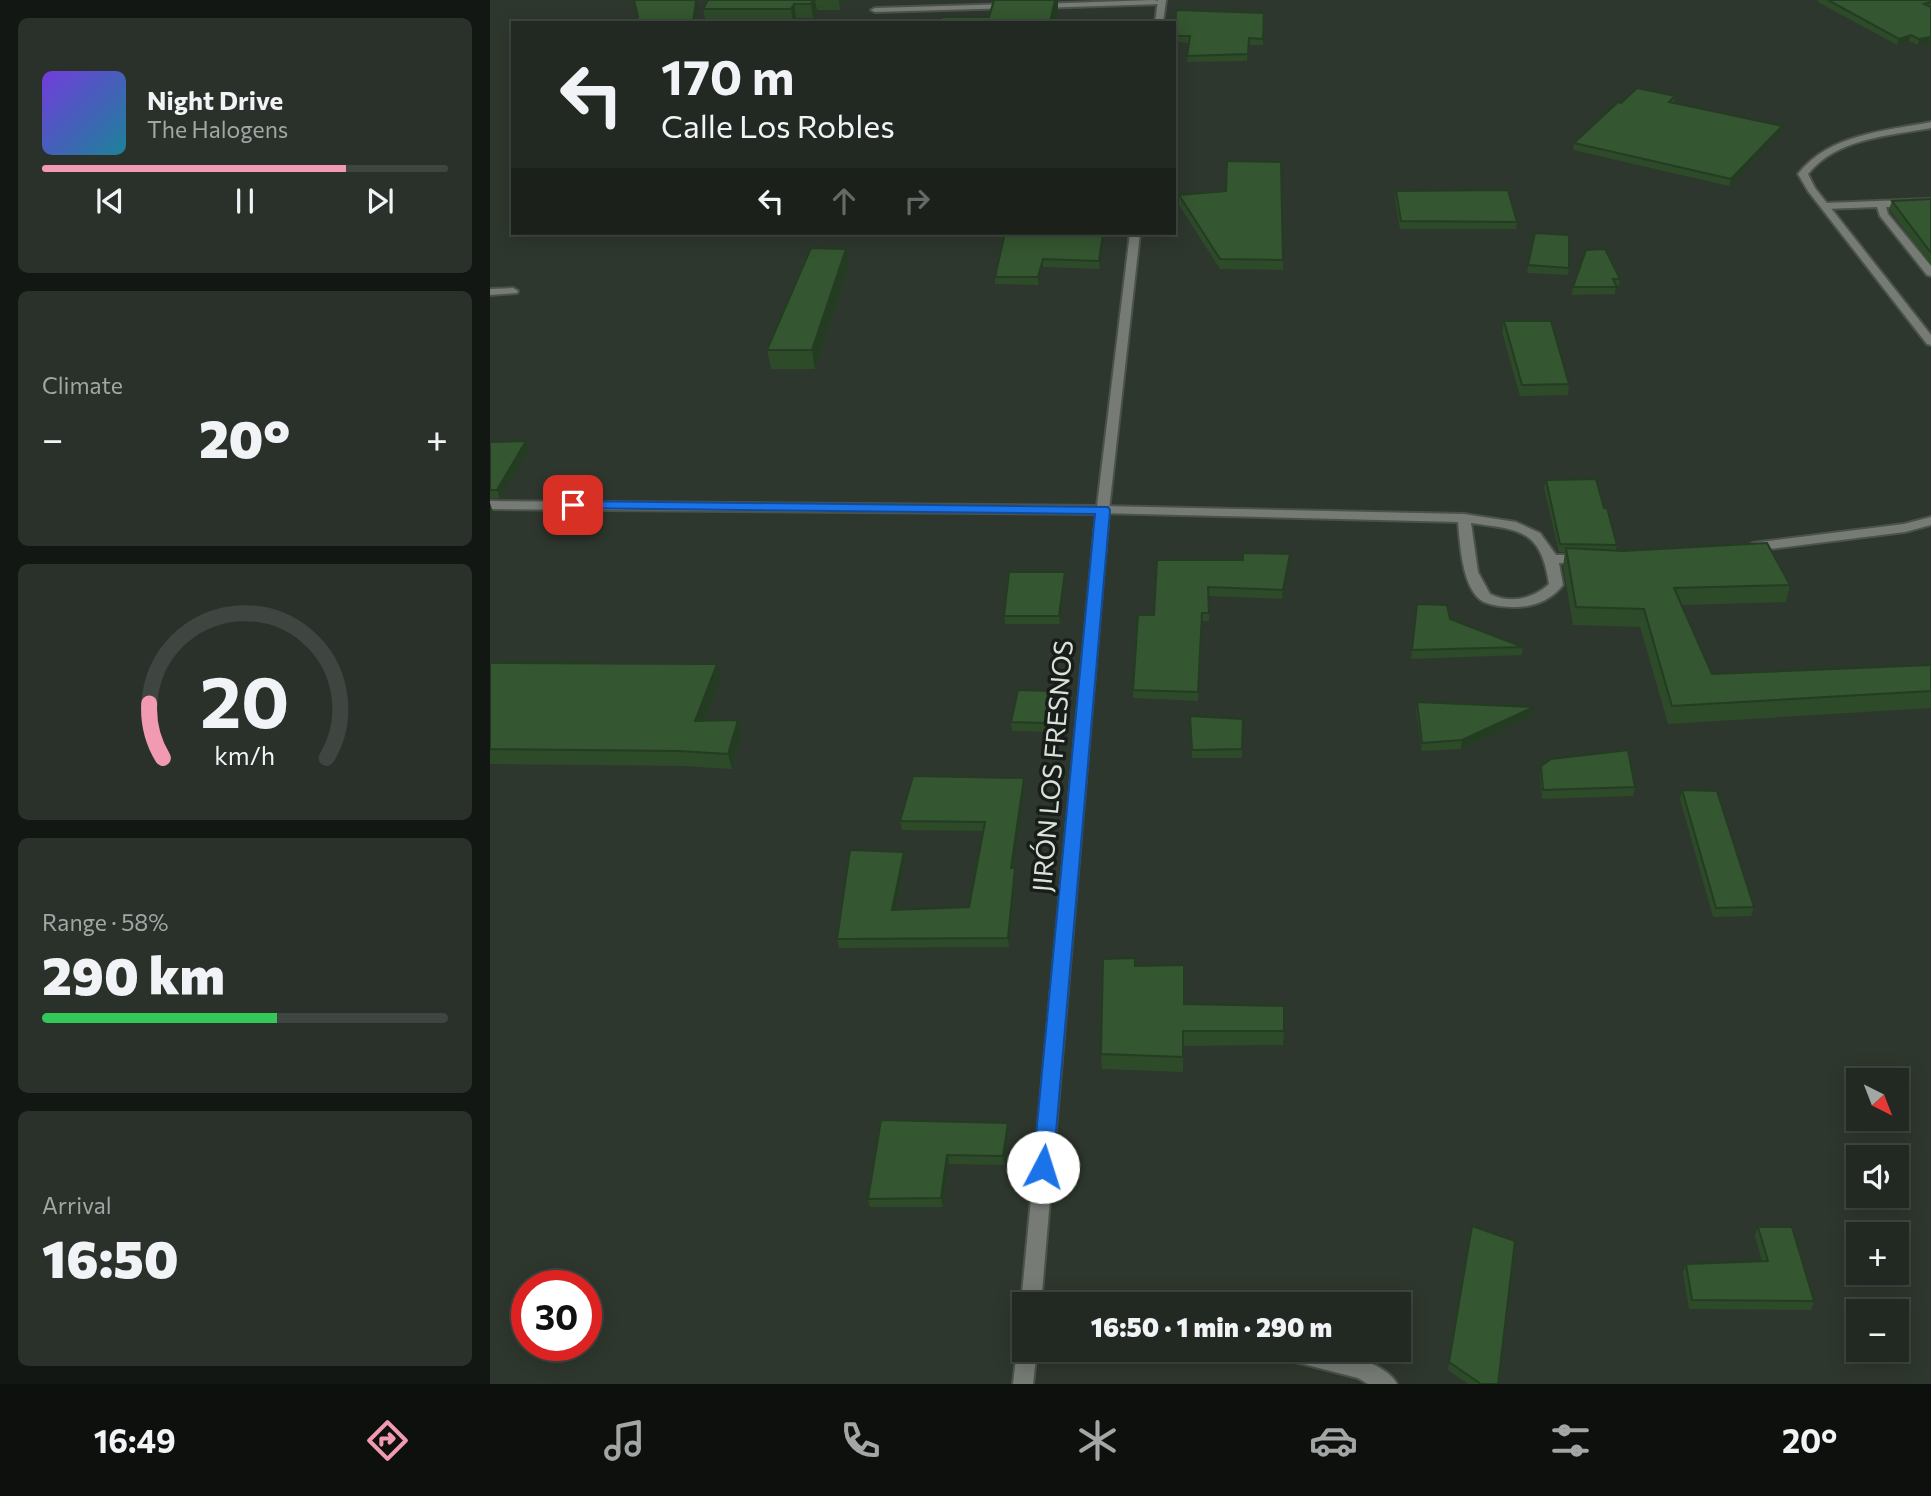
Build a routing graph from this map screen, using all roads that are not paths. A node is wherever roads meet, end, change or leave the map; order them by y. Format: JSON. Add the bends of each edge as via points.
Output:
{"nodes":[{"id":1,"x":1161,"y":1,"type":"edge"},
{"id":2,"x":1023,"y":6,"type":"edge"},
{"id":3,"x":1036,"y":6,"type":"edge"},
{"id":4,"x":875,"y":10,"type":"dead end"},
{"id":5,"x":1159,"y":21,"type":"edge"},
{"id":6,"x":1931,"y":125,"type":"edge"},
{"id":7,"x":1931,"y":202,"type":"edge"},
{"id":8,"x":1881,"y":204,"type":"junction"},
{"id":9,"x":1825,"y":206,"type":"junction"},
{"id":10,"x":1135,"y":235,"type":"edge"},
{"id":11,"x":1931,"y":273,"type":"edge"},
{"id":12,"x":513,"y":291,"type":"dead end"},
{"id":13,"x":490,"y":292,"type":"edge"},
{"id":14,"x":1931,"y":342,"type":"edge"},
{"id":15,"x":490,"y":505,"type":"edge"},
{"id":16,"x":1103,"y":510,"type":"junction"},
{"id":17,"x":1464,"y":518,"type":"junction"},
{"id":18,"x":1931,"y":521,"type":"edge"},
{"id":19,"x":1744,"y":548,"type":"edge"},
{"id":20,"x":1552,"y":559,"type":"junction"},
{"id":21,"x":1602,"y":559,"type":"edge"},
{"id":22,"x":1032,"y":1292,"type":"edge"},
{"id":23,"x":1026,"y":1362,"type":"edge"},
{"id":24,"x":1333,"y":1362,"type":"edge"},
{"id":25,"x":1023,"y":1384,"type":"edge"},
{"id":26,"x":1387,"y":1384,"type":"edge"}],
"edges":[{"from":1,"to":3,"type":"street"},
{"from":1,"to":5,"type":"street"},
{"from":2,"to":4,"type":"street"},
{"from":6,"to":9,"type":"street","via":[[1825,151],[1803,174]]},
{"from":7,"to":8,"type":"street"},
{"from":8,"to":9,"type":"street"},
{"from":8,"to":11,"type":"street","via":[[1883,214]]},
{"from":9,"to":14,"type":"street"},
{"from":10,"to":16,"type":"street","name":"JIRÓN LOS FRESNOS"},
{"from":12,"to":13,"type":"street"},
{"from":15,"to":16,"type":"street"},
{"from":16,"to":17,"type":"street"},
{"from":16,"to":22,"type":"street","name":"JIRÓN LOS FRESNOS"},
{"from":17,"to":20,"type":"street","via":[[1512,525],[1536,537]]},
{"from":17,"to":20,"type":"street","via":[[1475,585],[1486,597],[1526,603],[1545,597],[1556,585]]},
{"from":18,"to":19,"type":"street"},
{"from":20,"to":21,"type":"street"},
{"from":23,"to":25,"type":"street"},
{"from":24,"to":26,"type":"street","via":[[1362,1369]]}]}
